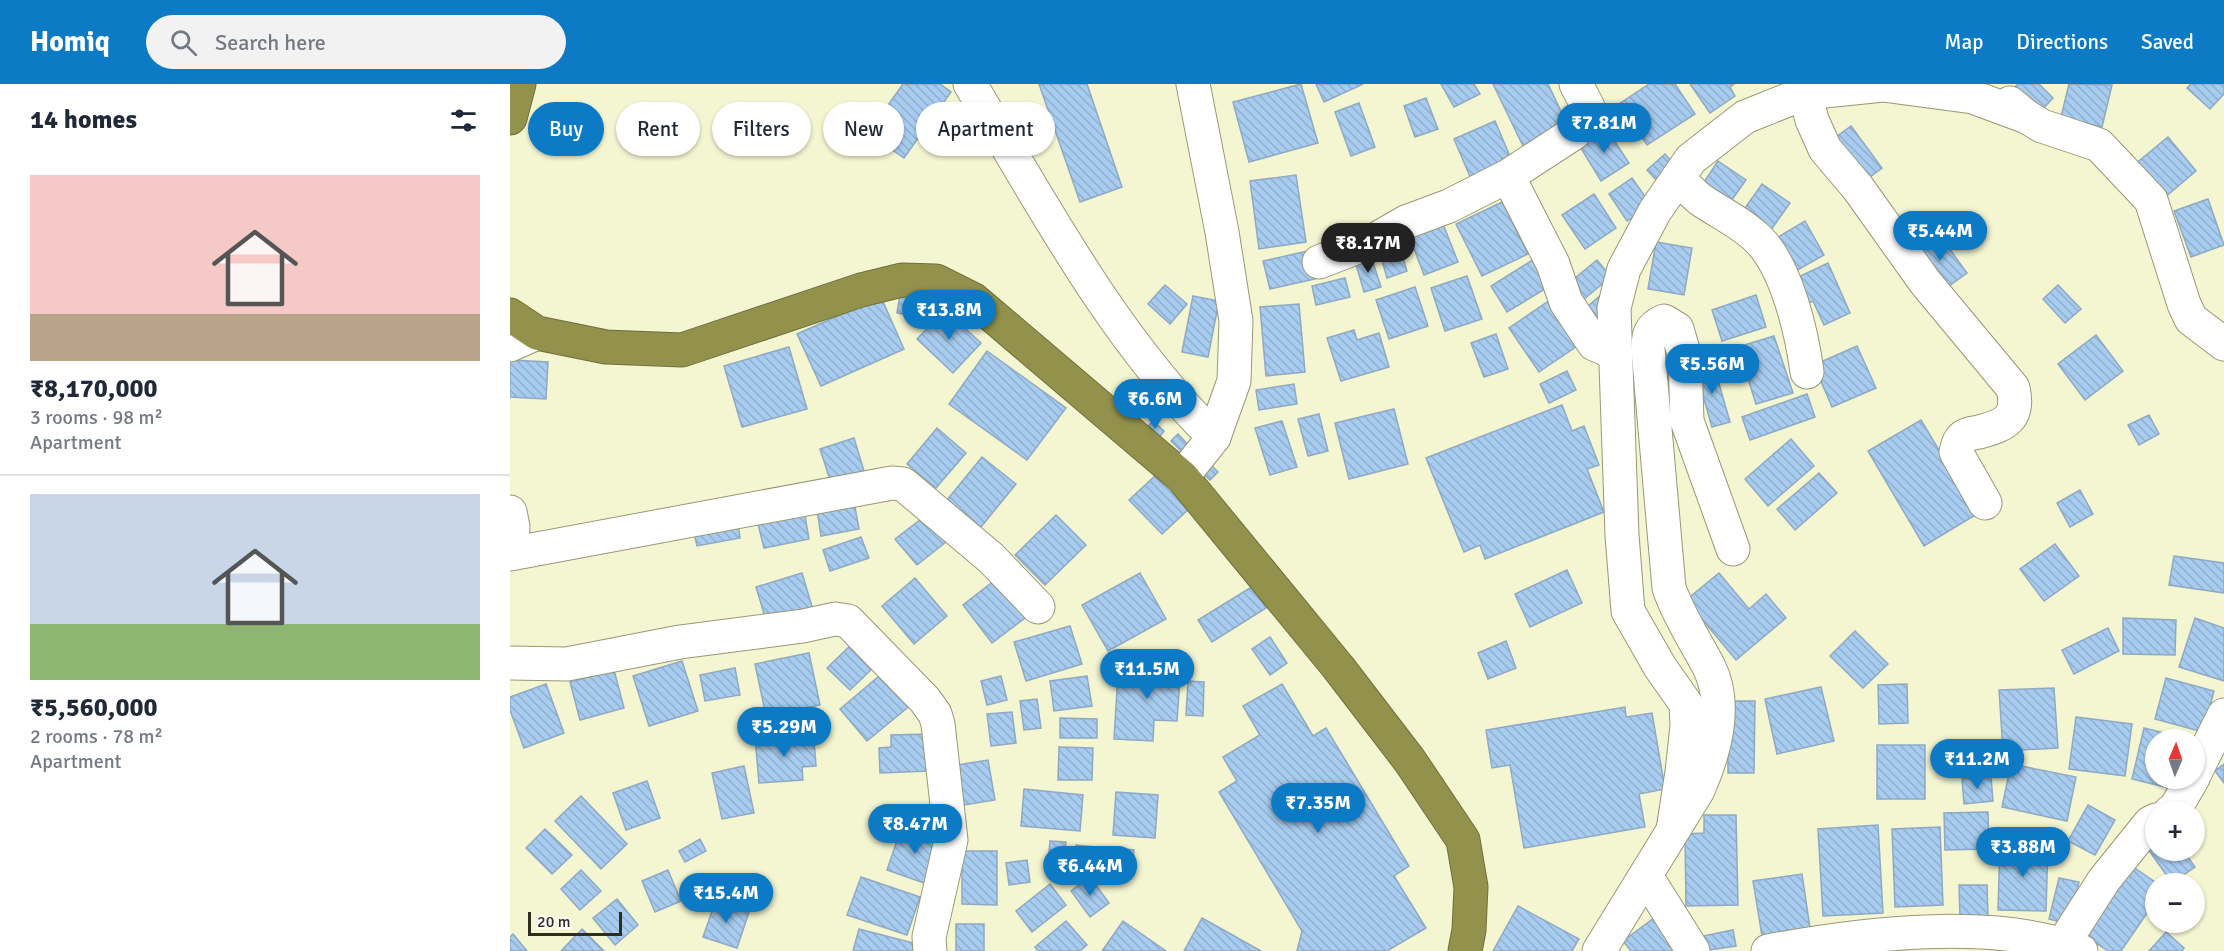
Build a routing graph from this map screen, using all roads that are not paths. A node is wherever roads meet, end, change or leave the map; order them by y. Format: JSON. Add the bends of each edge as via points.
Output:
{"nodes":[{"id":1,"x":519,"y":84,"type":"edge"},
{"id":2,"x":970,"y":84,"type":"edge"},
{"id":3,"x":1193,"y":84,"type":"edge"},
{"id":4,"x":1576,"y":84,"type":"edge"},
{"id":5,"x":1997,"y":84,"type":"edge"},
{"id":6,"x":1805,"y":93,"type":"junction"},
{"id":7,"x":510,"y":117,"type":"edge"},
{"id":8,"x":2027,"y":117,"type":"junction"},
{"id":9,"x":1508,"y":176,"type":"junction"},
{"id":10,"x":1678,"y":178,"type":"junction"},
{"id":11,"x":1319,"y":262,"type":"dead end"},
{"id":12,"x":510,"y":315,"type":"edge"},
{"id":13,"x":524,"y":339,"type":"edge"},
{"id":14,"x":2224,"y":344,"type":"edge"},
{"id":15,"x":1615,"y":352,"type":"junction"},
{"id":16,"x":1807,"y":372,"type":"dead end"},
{"id":17,"x":1214,"y":437,"type":"junction"},
{"id":18,"x":1182,"y":477,"type":"junction"},
{"id":19,"x":1985,"y":503,"type":"dead end"},
{"id":20,"x":510,"y":512,"type":"edge"},
{"id":21,"x":1733,"y":549,"type":"dead end"},
{"id":22,"x":510,"y":554,"type":"edge"},
{"id":23,"x":1038,"y":607,"type":"dead end"},
{"id":24,"x":510,"y":663,"type":"edge"},
{"id":25,"x":2224,"y":715,"type":"edge"},
{"id":26,"x":2205,"y":754,"type":"edge"},
{"id":27,"x":2145,"y":828,"type":"edge"},
{"id":28,"x":1673,"y":830,"type":"junction"},
{"id":29,"x":1646,"y":876,"type":"junction"},
{"id":30,"x":2072,"y":948,"type":"edge"},
{"id":31,"x":930,"y":951,"type":"edge"},
{"id":32,"x":1465,"y":951,"type":"edge"},
{"id":33,"x":1599,"y":951,"type":"edge"},
{"id":34,"x":1693,"y":951,"type":"edge"},
{"id":35,"x":1768,"y":951,"type":"edge"}],
"edges":[{"from":1,"to":7,"type":"highway"},
{"from":2,"to":17,"type":"street","via":[[1093,286],[1139,352]]},
{"from":3,"to":17,"type":"street","via":[[1236,321],[1234,381]]},
{"from":4,"to":9,"type":"street","via":[[1588,107],[1581,126]]},
{"from":5,"to":8,"type":"street","via":[[2014,108]]},
{"from":6,"to":8,"type":"street","via":[[1883,85],[1973,97]]},
{"from":6,"to":10,"type":"street","via":[[1745,117],[1691,159]]},
{"from":6,"to":19,"type":"street","via":[[1825,149],[1925,282],[2013,388],[2017,405],[2009,419],[1998,427],[1969,434],[1960,440],[1956,452]]},
{"from":8,"to":14,"type":"street","via":[[2099,145],[2151,200],[2191,319]]},
{"from":9,"to":11,"type":"street","via":[[1373,241]]},
{"from":9,"to":15,"type":"street","via":[[1553,264],[1566,302],[1594,344]]},
{"from":10,"to":15,"type":"street","via":[[1655,210],[1624,269],[1614,308]]},
{"from":10,"to":16,"type":"street","via":[[1699,199],[1759,240],[1777,263],[1803,343]]},
{"from":12,"to":13,"type":"highway"},
{"from":13,"to":18,"type":"highway","via":[[682,350],[861,290],[902,280],[936,280],[974,300]]},
{"from":15,"to":28,"type":"street","via":[[1628,611],[1686,704],[1687,726]]},
{"from":17,"to":18,"type":"street"},
{"from":18,"to":32,"type":"highway","via":[[1338,667],[1410,761],[1463,840],[1471,887]]},
{"from":20,"to":22,"type":"street"},
{"from":21,"to":28,"type":"street","via":[[1687,421],[1685,357],[1677,329],[1664,321],[1651,329],[1648,343],[1669,588],[1677,612],[1710,669],[1717,734],[1698,790]]},
{"from":22,"to":23,"type":"street","via":[[903,484],[991,558]]},
{"from":24,"to":31,"type":"street","via":[[567,664],[680,642],[835,619],[848,621],[925,700],[938,723],[951,840],[928,937]]},
{"from":25,"to":26,"type":"street"},
{"from":27,"to":30,"type":"street","via":[[2104,880]]},
{"from":28,"to":29,"type":"street"},
{"from":29,"to":33,"type":"street"},
{"from":29,"to":34,"type":"street"},
{"from":30,"to":35,"type":"street","via":[[2020,934],[1960,932],[1882,935]]}]}
